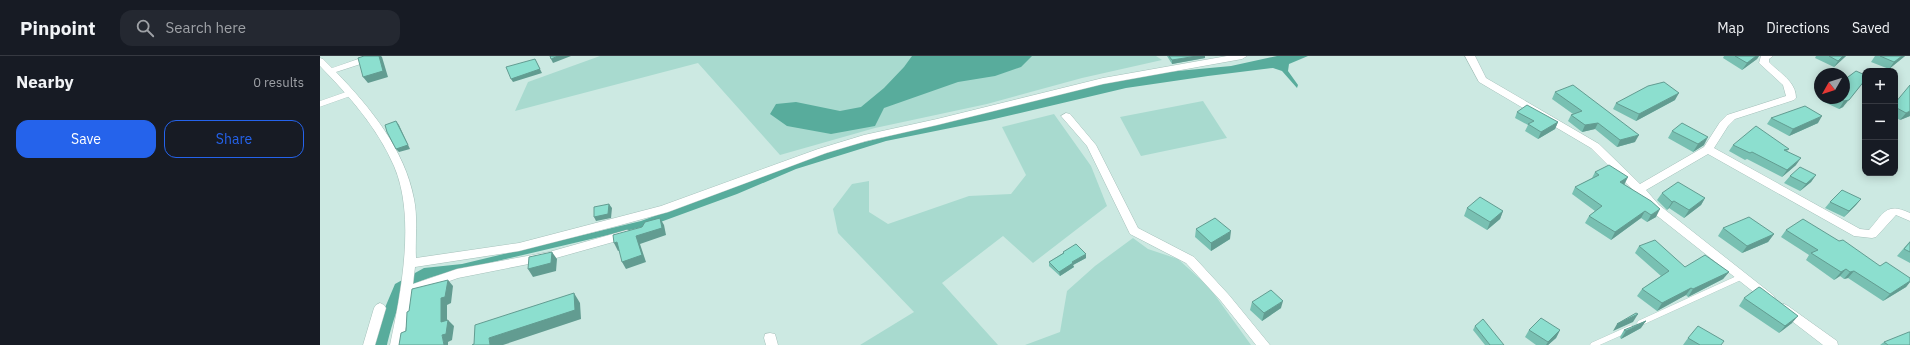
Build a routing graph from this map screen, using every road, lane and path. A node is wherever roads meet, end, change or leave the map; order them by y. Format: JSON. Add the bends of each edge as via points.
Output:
{"nodes":[{"id":1,"x":376,"y":56,"type":"edge"},
{"id":2,"x":1242,"y":56,"type":"edge"},
{"id":3,"x":1470,"y":56,"type":"edge"},
{"id":4,"x":1764,"y":57,"type":"edge"},
{"id":5,"x":1199,"y":60,"type":"edge"},
{"id":6,"x":320,"y":61,"type":"edge"},
{"id":7,"x":331,"y":71,"type":"junction"},
{"id":8,"x":351,"y":93,"type":"junction"},
{"id":9,"x":320,"y":104,"type":"edge"},
{"id":10,"x":1066,"y":116,"type":"dead end"},
{"id":11,"x":1708,"y":149,"type":"junction"},
{"id":12,"x":1639,"y":190,"type":"junction"},
{"id":13,"x":1910,"y":217,"type":"edge"},
{"id":14,"x":642,"y":230,"type":"edge"},
{"id":15,"x":409,"y":266,"type":"junction"},
{"id":16,"x":1741,"y":277,"type":"junction"},
{"id":17,"x":408,"y":288,"type":"junction"},
{"id":18,"x":380,"y":308,"type":"dead end"},
{"id":19,"x":369,"y":345,"type":"edge"},
{"id":20,"x":396,"y":345,"type":"edge"},
{"id":21,"x":1264,"y":345,"type":"edge"},
{"id":22,"x":1593,"y":345,"type":"edge"},
{"id":23,"x":1832,"y":345,"type":"edge"}],
"edges":[{"from":1,"to":7,"type":"street"},
{"from":2,"to":5,"type":"street"},
{"from":3,"to":12,"type":"street","via":[[1482,80],[1595,146]]},
{"from":4,"to":11,"type":"street","via":[[1766,66],[1787,83],[1792,97],[1731,117]]},
{"from":5,"to":15,"type":"street","via":[[1103,80],[864,138],[664,209],[519,247]]},
{"from":6,"to":7,"type":"street"},
{"from":7,"to":8,"type":"street"},
{"from":8,"to":9,"type":"lane"},
{"from":8,"to":15,"type":"street","via":[[370,118],[399,166],[409,200]]},
{"from":10,"to":21,"type":"street","via":[[1091,145],[1134,231],[1190,260]]},
{"from":11,"to":12,"type":"street"},
{"from":11,"to":13,"type":"street","via":[[1858,233],[1872,234],[1890,213],[1896,211]]},
{"from":12,"to":16,"type":"street","via":[[1655,208]]},
{"from":14,"to":17,"type":"street","via":[[549,256],[456,274]]},
{"from":15,"to":17,"type":"street"},
{"from":16,"to":22,"type":"lane"},
{"from":16,"to":23,"type":"street"},
{"from":17,"to":20,"type":"street"},
{"from":18,"to":19,"type":"street"}]}
